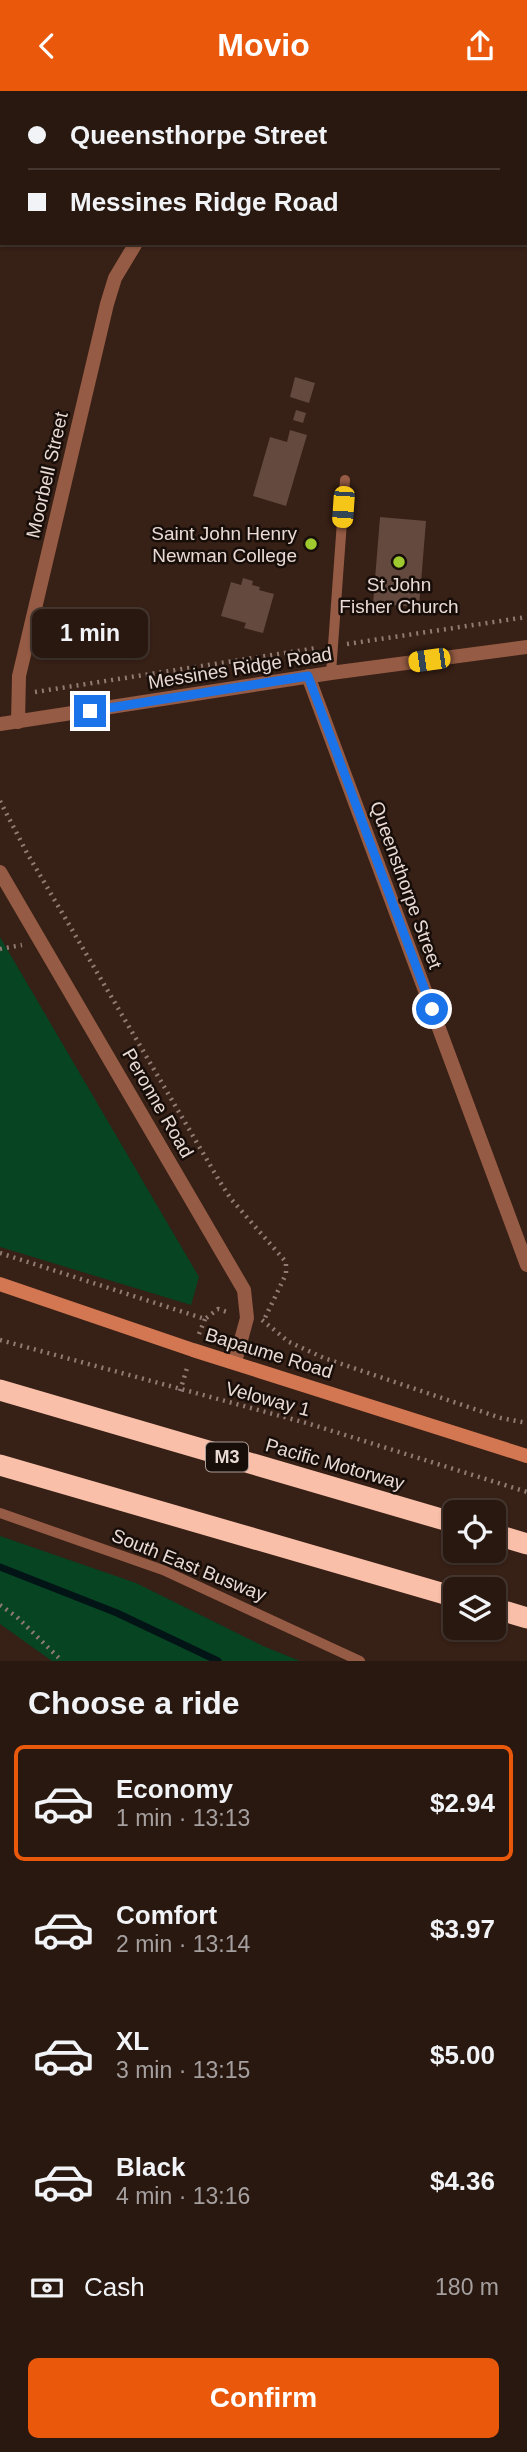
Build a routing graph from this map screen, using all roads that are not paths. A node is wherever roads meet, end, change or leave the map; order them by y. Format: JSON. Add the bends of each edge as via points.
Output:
{"nodes":[{"id":1,"x":134,"y":245,"type":"edge"},
{"id":2,"x":345,"y":480,"type":"dead end"},
{"id":3,"x":527,"y":647,"type":"edge"},
{"id":4,"x":331,"y":673,"type":"junction"},
{"id":5,"x":308,"y":676,"type":"junction"},
{"id":6,"x":18,"y":722,"type":"junction"},
{"id":7,"x":0,"y":725,"type":"edge"},
{"id":8,"x":0,"y":872,"type":"edge"},
{"id":9,"x":527,"y":1265,"type":"edge"},
{"id":10,"x":0,"y":1284,"type":"edge"},
{"id":11,"x":235,"y":1362,"type":"junction"},
{"id":12,"x":0,"y":1390,"type":"edge"},
{"id":13,"x":527,"y":1456,"type":"edge"},
{"id":14,"x":0,"y":1465,"type":"edge"},
{"id":15,"x":0,"y":1513,"type":"edge"},
{"id":16,"x":443,"y":1519,"type":"edge"},
{"id":17,"x":506,"y":1538,"type":"edge"},
{"id":18,"x":527,"y":1544,"type":"edge"},
{"id":19,"x":443,"y":1594,"type":"edge"},
{"id":20,"x":506,"y":1612,"type":"edge"},
{"id":21,"x":527,"y":1618,"type":"edge"},
{"id":22,"x":360,"y":1661,"type":"edge"}],
"edges":[{"from":1,"to":6,"type":"street","name":"Moorbell Street","via":[[107,304],[17,696]]},
{"from":2,"to":4,"type":"lane"},
{"from":3,"to":4,"type":"street","name":"Messines Ridge Road"},
{"from":4,"to":5,"type":"street","name":"Messines Ridge Road"},
{"from":5,"to":6,"type":"street","name":"Messines Ridge Road"},
{"from":5,"to":9,"type":"street","name":"Queensthorpe Street"},
{"from":6,"to":7,"type":"street","name":"Messines Ridge Road"},
{"from":8,"to":11,"type":"street","name":"Peronne Road","via":[[244,1290],[247,1318]]},
{"from":10,"to":11,"type":"main road","name":"Bapaume Road"},
{"from":11,"to":13,"type":"main road","name":"Bapaume Road"},
{"from":12,"to":16,"type":"highway","name":"Pacific Motorway","number":"M3"},
{"from":14,"to":19,"type":"highway"},
{"from":15,"to":22,"type":"lane","name":"South East Busway","via":[[208,1589]]},
{"from":17,"to":18,"type":"highway"},
{"from":20,"to":21,"type":"highway"}]}
